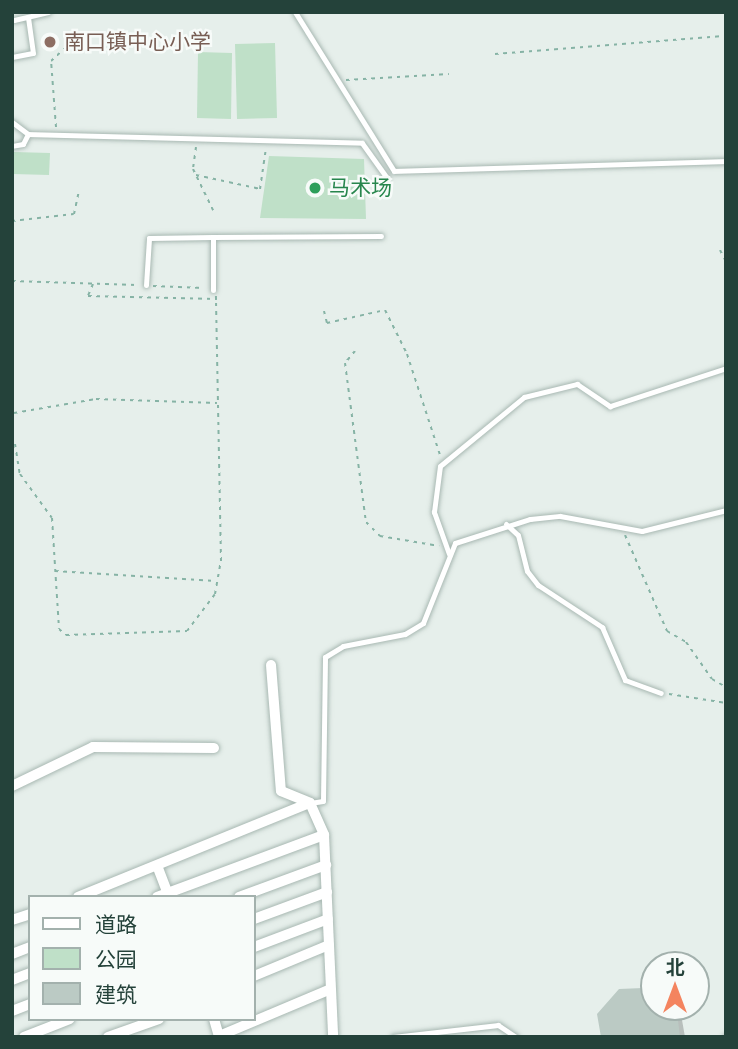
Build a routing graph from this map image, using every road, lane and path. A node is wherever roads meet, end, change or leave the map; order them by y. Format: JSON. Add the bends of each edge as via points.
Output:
{"nodes":[{"id":1,"x":48,"y":12,"type":"edge"},
{"id":2,"x":295,"y":12,"type":"edge"},
{"id":3,"x":40,"y":13,"type":"edge"},
{"id":4,"x":28,"y":17,"type":"junction"},
{"id":5,"x":14,"y":20,"type":"dead end"},
{"id":6,"x":726,"y":36,"type":"edge"},
{"id":7,"x":64,"y":48,"type":"dead end"},
{"id":8,"x":495,"y":54,"type":"dead end"},
{"id":9,"x":12,"y":57,"type":"edge"},
{"id":10,"x":449,"y":74,"type":"dead end"},
{"id":11,"x":335,"y":80,"type":"junction"},
{"id":12,"x":12,"y":122,"type":"edge"},
{"id":13,"x":28,"y":134,"type":"junction"},
{"id":14,"x":56,"y":135,"type":"junction"},
{"id":15,"x":196,"y":139,"type":"junction"},
{"id":16,"x":267,"y":141,"type":"junction"},
{"id":17,"x":12,"y":146,"type":"edge"},
{"id":18,"x":726,"y":161,"type":"edge"},
{"id":19,"x":196,"y":175,"type":"junction"},
{"id":20,"x":387,"y":178,"type":"dead end"},
{"id":21,"x":79,"y":190,"type":"dead end"},
{"id":22,"x":213,"y":210,"type":"dead end"},
{"id":23,"x":12,"y":221,"type":"edge"},
{"id":24,"x":381,"y":236,"type":"dead end"},
{"id":25,"x":213,"y":237,"type":"junction"},
{"id":26,"x":720,"y":250,"type":"dead end"},
{"id":27,"x":726,"y":262,"type":"edge"},
{"id":28,"x":12,"y":281,"type":"edge"},
{"id":29,"x":93,"y":283,"type":"junction"},
{"id":30,"x":146,"y":285,"type":"junction"},
{"id":31,"x":213,"y":290,"type":"junction"},
{"id":32,"x":217,"y":299,"type":"junction"},
{"id":33,"x":324,"y":310,"type":"dead end"},
{"id":34,"x":355,"y":351,"type":"dead end"},
{"id":35,"x":726,"y":368,"type":"edge"},
{"id":36,"x":12,"y":376,"type":"edge"},
{"id":37,"x":219,"y":403,"type":"junction"},
{"id":38,"x":13,"y":413,"type":"edge"},
{"id":39,"x":13,"y":444,"type":"edge"},
{"id":40,"x":440,"y":466,"type":"junction"},
{"id":41,"x":726,"y":510,"type":"edge"},
{"id":42,"x":506,"y":524,"type":"junction"},
{"id":43,"x":622,"y":532,"type":"junction"},
{"id":44,"x":444,"y":546,"type":"junction"},
{"id":45,"x":449,"y":554,"type":"junction"},
{"id":46,"x":54,"y":571,"type":"junction"},
{"id":47,"x":218,"y":582,"type":"junction"},
{"id":48,"x":271,"y":665,"type":"dead end"},
{"id":49,"x":726,"y":687,"type":"edge"},
{"id":50,"x":661,"y":693,"type":"joint"},
{"id":51,"x":726,"y":703,"type":"edge"},
{"id":52,"x":214,"y":748,"type":"dead end"},
{"id":53,"x":12,"y":786,"type":"edge"},
{"id":54,"x":310,"y":803,"type":"junction"},
{"id":55,"x":324,"y":835,"type":"junction"},
{"id":56,"x":326,"y":865,"type":"junction"},
{"id":57,"x":158,"y":868,"type":"junction"},
{"id":58,"x":327,"y":892,"type":"junction"},
{"id":59,"x":84,"y":895,"type":"edge"},
{"id":60,"x":164,"y":895,"type":"edge"},
{"id":61,"x":244,"y":895,"type":"edge"},
{"id":62,"x":256,"y":918,"type":"edge"},
{"id":63,"x":328,"y":919,"type":"junction"},
{"id":64,"x":329,"y":945,"type":"junction"},
{"id":65,"x":256,"y":946,"type":"edge"},
{"id":66,"x":256,"y":975,"type":"edge"},
{"id":67,"x":331,"y":989,"type":"junction"},
{"id":68,"x":256,"y":1020,"type":"edge"},
{"id":69,"x":65,"y":1021,"type":"edge"},
{"id":70,"x":153,"y":1021,"type":"edge"},
{"id":71,"x":255,"y":1021,"type":"edge"},
{"id":72,"x":219,"y":1036,"type":"edge"},
{"id":73,"x":24,"y":1037,"type":"edge"},
{"id":74,"x":108,"y":1037,"type":"edge"},
{"id":75,"x":333,"y":1037,"type":"edge"},
{"id":76,"x":393,"y":1037,"type":"edge"},
{"id":77,"x":516,"y":1037,"type":"edge"}],
"edges":[{"from":1,"to":3,"type":"lane"},
{"from":2,"to":11,"type":"lane"},
{"from":3,"to":4,"type":"lane"},
{"from":4,"to":5,"type":"lane"},
{"from":4,"to":9,"type":"lane","via":[[33,53]]},
{"from":6,"to":8,"type":"path"},
{"from":7,"to":14,"type":"path","via":[[51,61]]},
{"from":10,"to":11,"type":"path"},
{"from":11,"to":18,"type":"lane","via":[[394,171]]},
{"from":12,"to":13,"type":"lane"},
{"from":13,"to":14,"type":"lane"},
{"from":13,"to":17,"type":"lane","via":[[23,144]]},
{"from":14,"to":15,"type":"lane"},
{"from":15,"to":16,"type":"lane"},
{"from":15,"to":19,"type":"path"},
{"from":16,"to":19,"type":"path","via":[[260,189]]},
{"from":16,"to":20,"type":"lane","via":[[362,143]]},
{"from":19,"to":22,"type":"path"},
{"from":21,"to":23,"type":"path","via":[[74,214]]},
{"from":24,"to":25,"type":"lane"},
{"from":25,"to":30,"type":"lane","via":[[149,238]]},
{"from":25,"to":31,"type":"lane"},
{"from":26,"to":27,"type":"path"},
{"from":28,"to":29,"type":"path"},
{"from":29,"to":30,"type":"path"},
{"from":29,"to":32,"type":"path","via":[[88,296]]},
{"from":30,"to":31,"type":"path"},
{"from":31,"to":32,"type":"path"},
{"from":32,"to":37,"type":"path"},
{"from":33,"to":40,"type":"path","via":[[327,323],[385,310],[407,354]]},
{"from":34,"to":44,"type":"path","via":[[345,363],[366,522],[380,536],[406,544]]},
{"from":35,"to":40,"type":"lane","via":[[610,405],[577,384],[545,387],[495,417]]},
{"from":36,"to":38,"type":"path"},
{"from":37,"to":38,"type":"path","via":[[96,400]]},
{"from":37,"to":47,"type":"path"},
{"from":38,"to":39,"type":"path"},
{"from":39,"to":46,"type":"path","via":[[20,474],[52,519]]},
{"from":40,"to":44,"type":"lane","via":[[434,512]]},
{"from":41,"to":43,"type":"lane"},
{"from":42,"to":43,"type":"lane","via":[[560,516]]},
{"from":42,"to":45,"type":"lane","via":[[455,543]]},
{"from":42,"to":50,"type":"lane","via":[[518,535],[538,585],[602,627],[625,680]]},
{"from":43,"to":49,"type":"path","via":[[667,631],[686,642],[712,679]]},
{"from":44,"to":45,"type":"lane"},
{"from":45,"to":54,"type":"lane","via":[[423,624],[405,634],[343,646],[325,657],[323,801]]},
{"from":46,"to":47,"type":"path"},
{"from":46,"to":47,"type":"path","via":[[56,623],[66,635],[180,635],[200,618]]},
{"from":48,"to":54,"type":"street","via":[[281,791]]},
{"from":50,"to":51,"type":"path"},
{"from":52,"to":53,"type":"street","via":[[93,747]]},
{"from":54,"to":55,"type":"street"},
{"from":54,"to":57,"type":"street"},
{"from":55,"to":56,"type":"street"},
{"from":55,"to":60,"type":"street"},
{"from":56,"to":58,"type":"street"},
{"from":56,"to":61,"type":"street"},
{"from":57,"to":59,"type":"street"},
{"from":57,"to":60,"type":"street"},
{"from":58,"to":62,"type":"street"},
{"from":58,"to":63,"type":"street"},
{"from":63,"to":64,"type":"street"},
{"from":63,"to":65,"type":"street"},
{"from":64,"to":66,"type":"street"},
{"from":64,"to":67,"type":"street"},
{"from":67,"to":68,"type":"street"},
{"from":67,"to":75,"type":"street"},
{"from":69,"to":73,"type":"street"},
{"from":70,"to":74,"type":"street"},
{"from":71,"to":72,"type":"street"},
{"from":76,"to":77,"type":"lane","via":[[498,1025]]}]}
